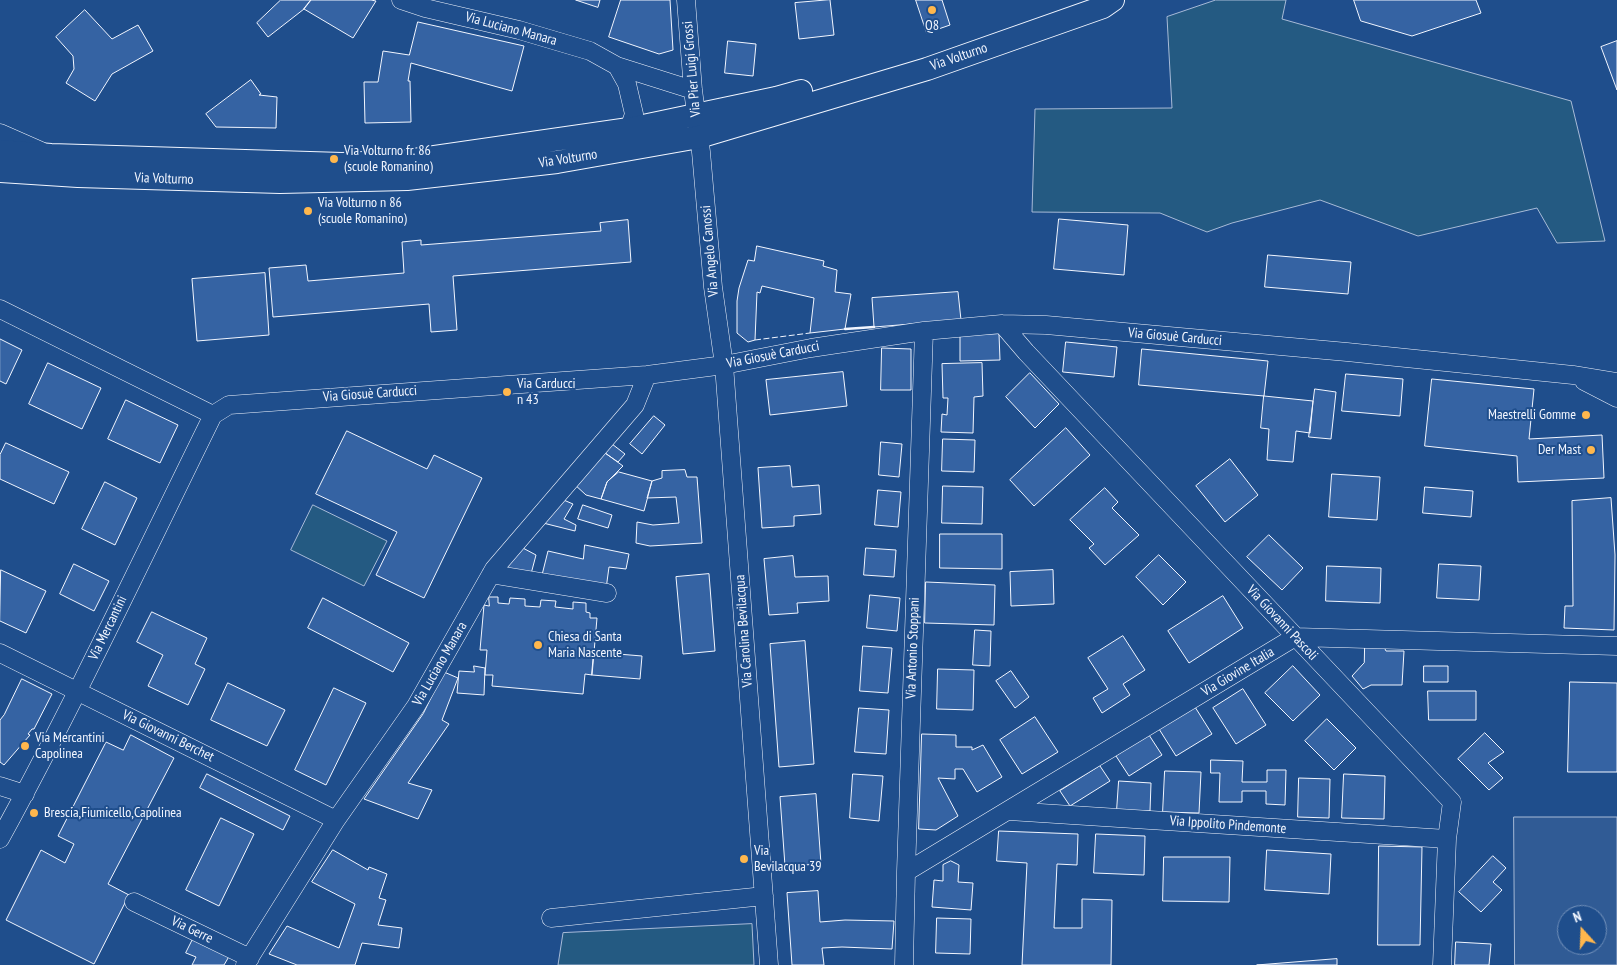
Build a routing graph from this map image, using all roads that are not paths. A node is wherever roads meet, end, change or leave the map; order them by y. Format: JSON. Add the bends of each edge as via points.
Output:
{"nodes":[{"id":1,"x":402,"y":0,"type":"edge"},
{"id":2,"x":686,"y":0,"type":"edge"},
{"id":3,"x":1080,"y":0,"type":"edge"},
{"id":4,"x":1113,"y":0,"type":"edge"},
{"id":5,"x":617,"y":66,"type":"junction"},
{"id":6,"x":693,"y":90,"type":"junction"},
{"id":7,"x":696,"y":114,"type":"junction"},
{"id":8,"x":630,"y":129,"type":"junction"},
{"id":9,"x":0,"y":133,"type":"edge"},
{"id":10,"x":699,"y":138,"type":"junction"},
{"id":11,"x":0,"y":151,"type":"edge"},
{"id":12,"x":51,"y":155,"type":"junction"},
{"id":13,"x":0,"y":171,"type":"edge"},
{"id":14,"x":0,"y":309,"type":"edge"},
{"id":15,"x":1002,"y":324,"type":"junction"},
{"id":16,"x":924,"y":331,"type":"junction"},
{"id":17,"x":724,"y":365,"type":"junction"},
{"id":18,"x":647,"y":375,"type":"junction"},
{"id":19,"x":1573,"y":375,"type":"junction"},
{"id":20,"x":1617,"y":382,"type":"edge"},
{"id":21,"x":1617,"y":398,"type":"edge"},
{"id":22,"x":213,"y":415,"type":"junction"},
{"id":23,"x":491,"y":574,"type":"junction"},
{"id":24,"x":607,"y":592,"type":"dead end"},
{"id":25,"x":1295,"y":638,"type":"junction"},
{"id":26,"x":1617,"y":646,"type":"edge"},
{"id":27,"x":0,"y":653,"type":"edge"},
{"id":28,"x":78,"y":691,"type":"junction"},
{"id":29,"x":0,"y":786,"type":"edge"},
{"id":30,"x":25,"y":794,"type":"junction"},
{"id":31,"x":1009,"y":811,"type":"junction"},
{"id":32,"x":336,"y":820,"type":"junction"},
{"id":33,"x":0,"y":839,"type":"edge"},
{"id":34,"x":1447,"y":839,"type":"junction"},
{"id":35,"x":906,"y":872,"type":"junction"},
{"id":36,"x":764,"y":896,"type":"junction"},
{"id":37,"x":134,"y":902,"type":"dead end"},
{"id":38,"x":551,"y":918,"type":"dead end"},
{"id":39,"x":248,"y":961,"type":"edge"},
{"id":40,"x":769,"y":965,"type":"edge"},
{"id":41,"x":904,"y":965,"type":"edge"},
{"id":42,"x":1442,"y":965,"type":"edge"}],
"edges":[{"from":1,"to":5,"type":"street","name":"Via Luciano Manara","via":[[590,51]]},
{"from":2,"to":6,"type":"street","name":"Via Pier Luigi Grossi"},
{"from":3,"to":7,"type":"street","name":"Via Volturno","via":[[920,56],[776,98]]},
{"from":4,"to":10,"type":"street","name":"Via Volturno","via":[[1103,7],[927,69]]},
{"from":5,"to":6,"type":"street","name":"Via Luciano Manara"},
{"from":5,"to":8,"type":"street","via":[[627,84],[634,114]]},
{"from":6,"to":7,"type":"street","name":"Via Pier Luigi Grossi"},
{"from":7,"to":8,"type":"street","name":"Via Volturno"},
{"from":7,"to":10,"type":"street","name":"Via Pier Luigi Grossi"},
{"from":8,"to":12,"type":"street","name":"Via Volturno","via":[[407,161],[342,164]]},
{"from":9,"to":12,"type":"street"},
{"from":10,"to":13,"type":"street","name":"Via Volturno","via":[[557,162],[407,179],[280,182]]},
{"from":10,"to":17,"type":"street","name":"Via Angelo Canossi"},
{"from":11,"to":12,"type":"street","name":"Via Volturno"},
{"from":14,"to":22,"type":"street"},
{"from":15,"to":16,"type":"street","name":"Via Giosuè Carducci"},
{"from":15,"to":19,"type":"street","name":"Via Giosuè Carducci","via":[[1046,325]]},
{"from":15,"to":25,"type":"street","name":"Via Giovanni Pascoli"},
{"from":16,"to":17,"type":"street","name":"Via Giosuè Carducci"},
{"from":16,"to":35,"type":"street","name":"Via Antonio Stoppani"},
{"from":17,"to":18,"type":"street","name":"Via Giosuè Carducci"},
{"from":17,"to":36,"type":"street","name":"Via Carolina Bevilacqua"},
{"from":18,"to":22,"type":"street","name":"Via Giosuè Carducci","via":[[238,403]]},
{"from":18,"to":23,"type":"street","name":"Via Luciano Manara","via":[[635,405]]},
{"from":19,"to":20,"type":"street","name":"Via Giosuè Carducci"},
{"from":19,"to":21,"type":"street","name":"Via Giosuè Carducci"},
{"from":22,"to":28,"type":"street","name":"Via Mercantini"},
{"from":23,"to":24,"type":"street"},
{"from":23,"to":32,"type":"street","name":"Via Luciano Manara","via":[[416,706]]},
{"from":25,"to":26,"type":"street"},
{"from":25,"to":31,"type":"street","name":"Via Giovine Italia"},
{"from":25,"to":34,"type":"street","name":"Via Giovanni Pascoli","via":[[1452,802]]},
{"from":27,"to":28,"type":"street","name":"Via Giovanni Berchet"},
{"from":28,"to":30,"type":"street","name":"Via Mercantini"},
{"from":28,"to":32,"type":"street","name":"Via Giovanni Berchet"},
{"from":29,"to":30,"type":"street"},
{"from":30,"to":33,"type":"street","name":"Via Mercantini"},
{"from":31,"to":34,"type":"street","name":"Via Ippolito Pindemonte"},
{"from":31,"to":35,"type":"street","name":"Via Giovine Italia"},
{"from":32,"to":39,"type":"street","name":"Via Luciano Manara"},
{"from":34,"to":42,"type":"street","name":"Via Giovanni Pascoli"},
{"from":35,"to":41,"type":"street","name":"Via Antonio Stoppani"},
{"from":36,"to":38,"type":"street"},
{"from":36,"to":40,"type":"street","name":"Via Carolina Bevilacqua"},
{"from":37,"to":39,"type":"street","name":"Via Gerre"}]}
